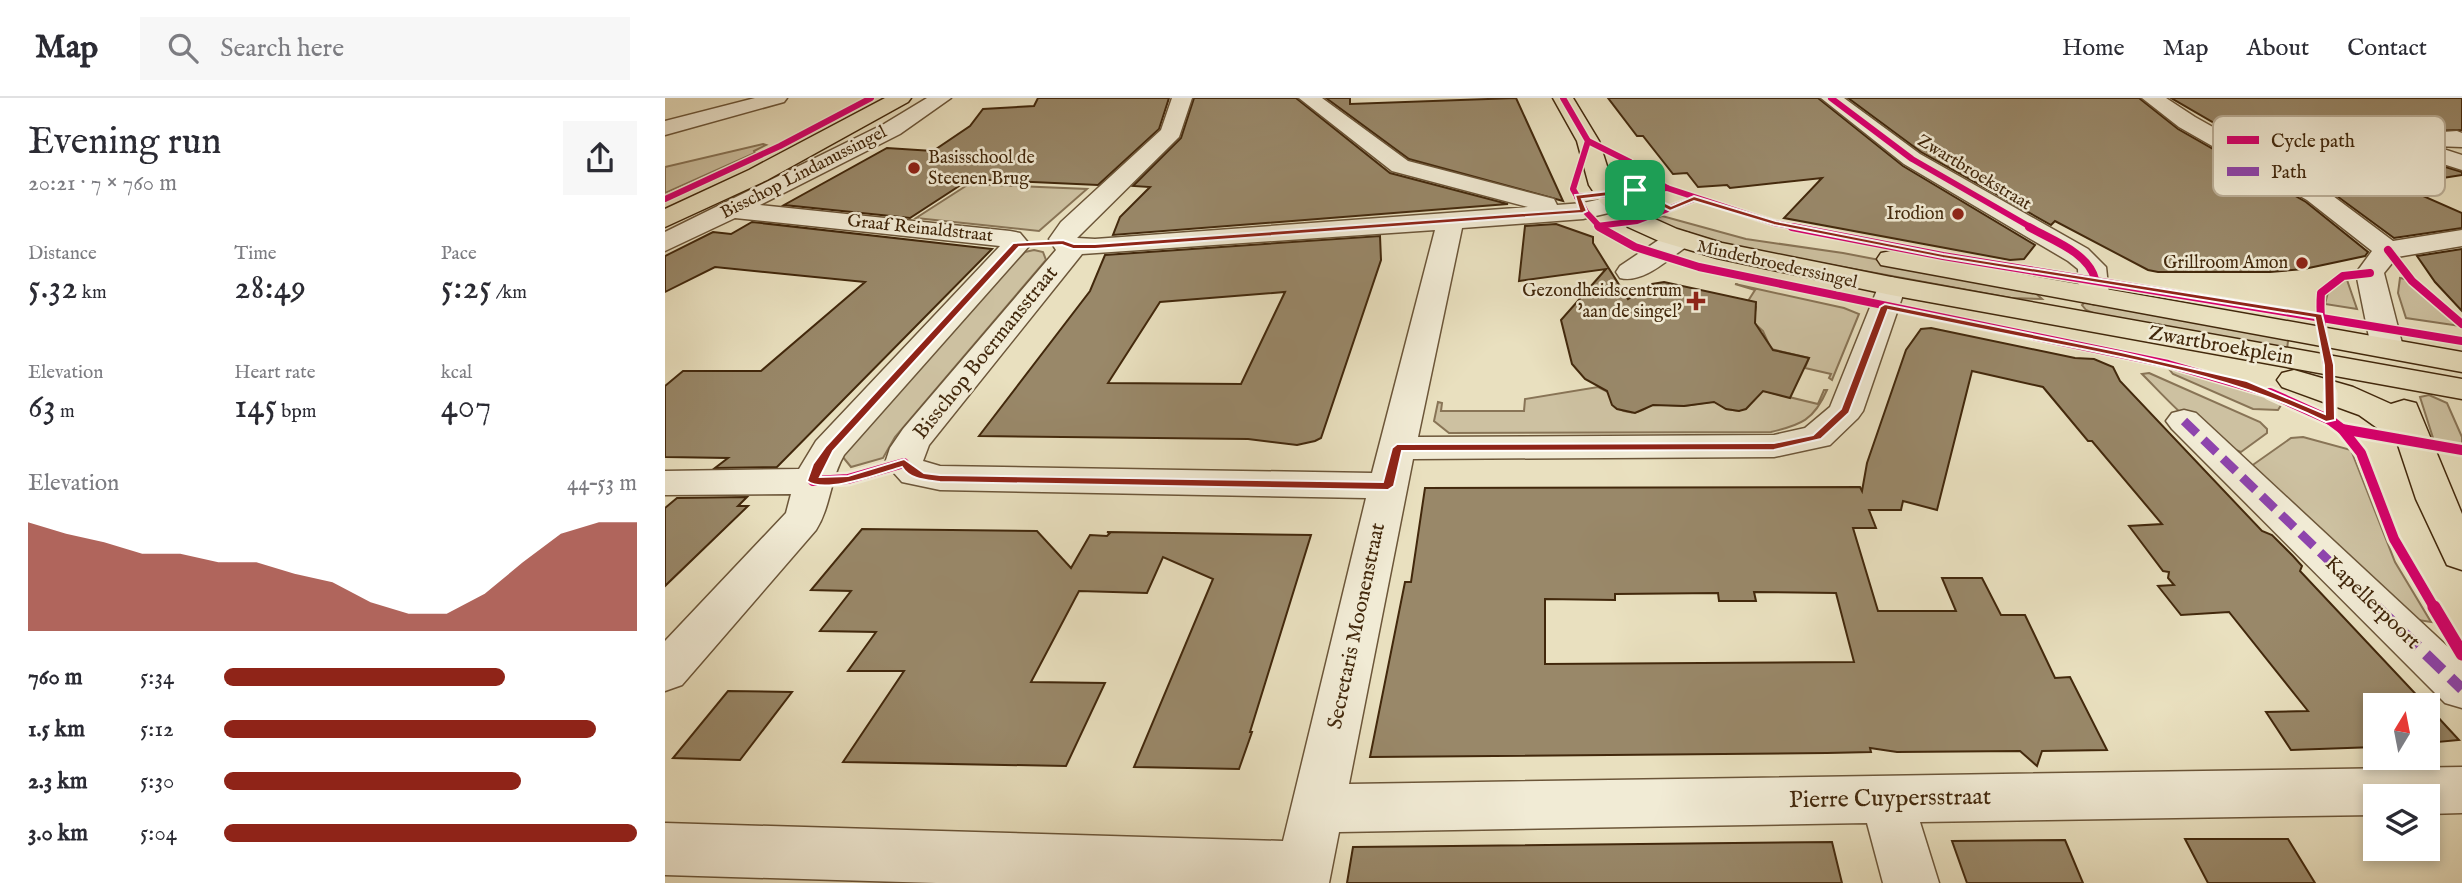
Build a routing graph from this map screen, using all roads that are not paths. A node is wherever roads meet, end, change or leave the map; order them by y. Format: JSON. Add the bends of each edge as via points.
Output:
{"nodes":[{"id":1,"x":777,"y":98,"type":"edge"},
{"id":2,"x":901,"y":98,"type":"edge"},
{"id":3,"x":941,"y":98,"type":"edge"},
{"id":4,"x":1182,"y":98,"type":"edge"},
{"id":5,"x":1309,"y":98,"type":"edge"},
{"id":6,"x":1563,"y":98,"type":"edge"},
{"id":7,"x":1831,"y":98,"type":"edge"},
{"id":8,"x":2152,"y":98,"type":"edge"},
{"id":9,"x":665,"y":128,"type":"edge"},
{"id":10,"x":2213,"y":137,"type":"edge"},
{"id":11,"x":2445,"y":139,"type":"edge"},
{"id":12,"x":2462,"y":141,"type":"edge"},
{"id":13,"x":1593,"y":152,"type":"junction"},
{"id":14,"x":2445,"y":157,"type":"edge"},
{"id":15,"x":2462,"y":163,"type":"edge"},
{"id":16,"x":2317,"y":196,"type":"edge"},
{"id":17,"x":1646,"y":197,"type":"junction"},
{"id":18,"x":1617,"y":205,"type":"junction"},
{"id":19,"x":733,"y":209,"type":"junction"},
{"id":20,"x":1567,"y":212,"type":"junction"},
{"id":21,"x":665,"y":219,"type":"edge"},
{"id":22,"x":1450,"y":221,"type":"junction"},
{"id":23,"x":2462,"y":238,"type":"edge"},
{"id":24,"x":1679,"y":239,"type":"junction"},
{"id":25,"x":665,"y":243,"type":"edge"},
{"id":26,"x":1068,"y":245,"type":"junction"},
{"id":27,"x":2388,"y":250,"type":"junction"},
{"id":28,"x":1630,"y":272,"type":"dead end"},
{"id":29,"x":1891,"y":286,"type":"junction"},
{"id":30,"x":2094,"y":295,"type":"junction"},
{"id":31,"x":2063,"y":304,"type":"junction"},
{"id":32,"x":2391,"y":362,"type":"junction"},
{"id":33,"x":2462,"y":362,"type":"edge"},
{"id":34,"x":2462,"y":379,"type":"edge"},
{"id":35,"x":2462,"y":389,"type":"edge"},
{"id":36,"x":2183,"y":421,"type":"dead end"},
{"id":37,"x":2411,"y":435,"type":"junction"},
{"id":38,"x":1393,"y":467,"type":"junction"},
{"id":39,"x":813,"y":481,"type":"junction"},
{"id":40,"x":665,"y":483,"type":"edge"},
{"id":41,"x":2462,"y":555,"type":"edge"},
{"id":42,"x":665,"y":672,"type":"edge"},
{"id":43,"x":2462,"y":689,"type":"edge"},
{"id":44,"x":2462,"y":790,"type":"edge"},
{"id":45,"x":1887,"y":799,"type":"junction"},
{"id":46,"x":1317,"y":808,"type":"junction"},
{"id":47,"x":665,"y":849,"type":"edge"},
{"id":48,"x":1303,"y":876,"type":"edge"},
{"id":49,"x":1911,"y":883,"type":"edge"}],
"edges":[{"from":1,"to":9,"type":"street"},
{"from":2,"to":21,"type":"main road","name":"Bisschop Lindanussingel"},
{"from":3,"to":19,"type":"street","name":"Bisschop Lindanussingel","via":[[892,129]]},
{"from":4,"to":26,"type":"street","name":"Bisschop Boermansstraat","via":[[1171,132],[1070,228]]},
{"from":5,"to":20,"type":"street","via":[[1400,166]]},
{"from":6,"to":13,"type":"main road","name":"Minderbroederssingel"},
{"from":7,"to":30,"type":"street","name":"Zwartbroekstraat","via":[[1912,159],[2078,255],[2092,267]]},
{"from":8,"to":10,"type":"street"},
{"from":11,"to":12,"type":"street"},
{"from":13,"to":17,"type":"main road","name":"Minderbroederssingel","via":[[1619,179]]},
{"from":13,"to":18,"type":"main road","name":"Minderbroederssingel","via":[[1601,185]]},
{"from":14,"to":15,"type":"street"},
{"from":16,"to":27,"type":"street"},
{"from":17,"to":18,"type":"street"},
{"from":17,"to":31,"type":"main road","name":"Minderbroederssingel","via":[[1670,209],[1766,235]]},
{"from":18,"to":20,"type":"street"},
{"from":18,"to":24,"type":"main road","name":"Minderbroederssingel","via":[[1637,222]]},
{"from":19,"to":25,"type":"street","name":"Bisschop Lindanussingel"},
{"from":19,"to":39,"type":"street","name":"Graaf Reinaldstraat","via":[[980,234],[1010,239],[1016,245],[829,449]]},
{"from":20,"to":22,"type":"street"},
{"from":22,"to":26,"type":"street"},
{"from":22,"to":38,"type":"street","name":"Secretaris Moonenstraat"},
{"from":23,"to":27,"type":"street"},
{"from":24,"to":28,"type":"street"},
{"from":24,"to":29,"type":"main road","name":"Minderbroederssingel"},
{"from":26,"to":38,"type":"street","name":"Bisschop Boermansstraat","via":[[908,448],[904,463],[909,470],[940,478]]},
{"from":27,"to":32,"type":"street","via":[[2370,273]]},
{"from":29,"to":31,"type":"main road","name":"Minderbroederssingel"},
{"from":29,"to":38,"type":"street","via":[[1846,411],[1817,437],[1774,446]]},
{"from":30,"to":31,"type":"main road","name":"Zwartbroekplein"},
{"from":30,"to":32,"type":"main road","name":"Zwartbroekplein"},
{"from":31,"to":32,"type":"main road","name":"Zwartbroekplein"},
{"from":31,"to":37,"type":"main road","via":[[2331,390],[2381,412]]},
{"from":32,"to":33,"type":"main road"},
{"from":32,"to":34,"type":"main road","via":[[2428,362]]},
{"from":32,"to":35,"type":"main road","name":"Zwartbroekplein"},
{"from":32,"to":37,"type":"main road"},
{"from":36,"to":43,"type":"street","name":"Kapellerpoort"},
{"from":37,"to":41,"type":"main road"},
{"from":38,"to":46,"type":"street","name":"Secretaris Moonenstraat"},
{"from":39,"to":40,"type":"street"},
{"from":39,"to":42,"type":"street","via":[[802,520]]},
{"from":44,"to":45,"type":"street","name":"Pierre Cuypersstraat"},
{"from":45,"to":46,"type":"street","name":"Pierre Cuypersstraat"},
{"from":45,"to":49,"type":"street"},
{"from":46,"to":48,"type":"street","name":"Secretaris Moonenstraat"},
{"from":47,"to":48,"type":"street"}]}
